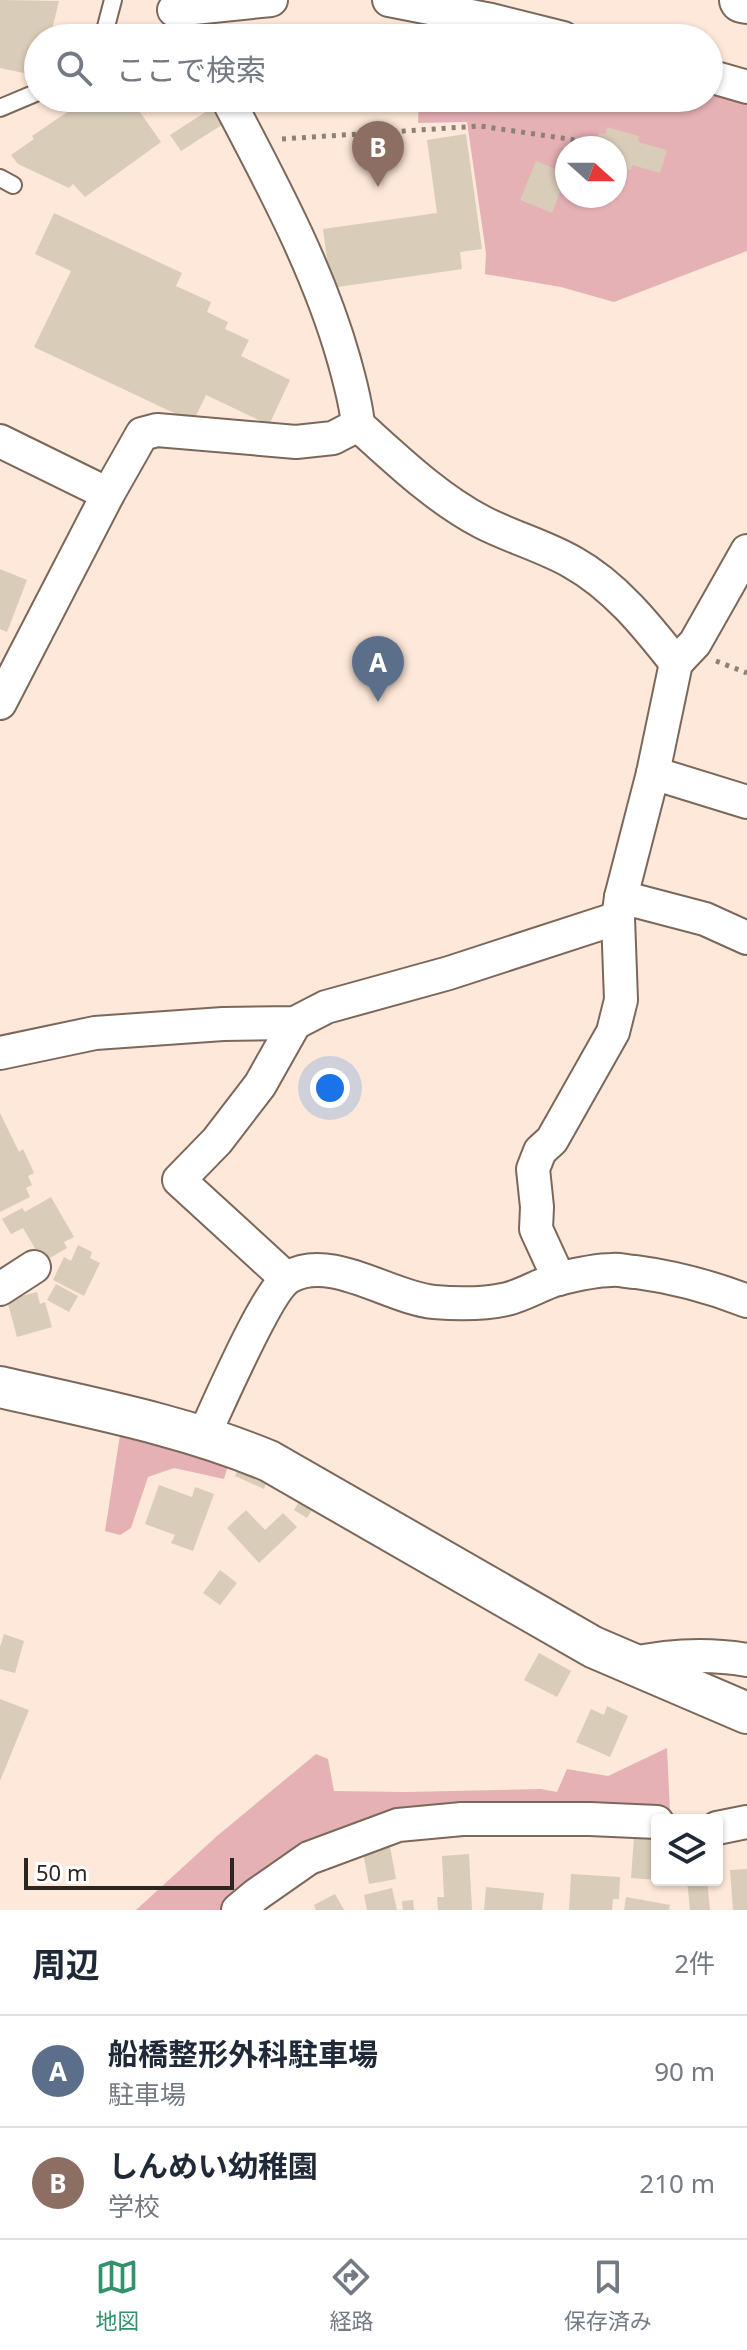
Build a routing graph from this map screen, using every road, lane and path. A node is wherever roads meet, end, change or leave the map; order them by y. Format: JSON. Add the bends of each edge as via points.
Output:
{"nodes":[{"id":1,"x":113,"y":0,"type":"edge"},
{"id":2,"x":271,"y":0,"type":"edge"},
{"id":3,"x":389,"y":0,"type":"edge"},
{"id":4,"x":170,"y":5,"type":"edge"},
{"id":5,"x":107,"y":24,"type":"edge"},
{"id":6,"x":182,"y":24,"type":"edge"},
{"id":7,"x":507,"y":24,"type":"edge"},
{"id":8,"x":723,"y":80,"type":"edge"},
{"id":9,"x":747,"y":87,"type":"edge"},
{"id":10,"x":24,"y":98,"type":"edge"},
{"id":11,"x":0,"y":108,"type":"edge"},
{"id":12,"x":234,"y":112,"type":"edge"},
{"id":13,"x":555,"y":137,"type":"edge"},
{"id":14,"x":250,"y":141,"type":"junction"},
{"id":15,"x":358,"y":425,"type":"junction"},
{"id":16,"x":0,"y":441,"type":"edge"},
{"id":17,"x":108,"y":494,"type":"junction"},
{"id":18,"x":747,"y":551,"type":"edge"},
{"id":19,"x":676,"y":663,"type":"junction"},
{"id":20,"x":0,"y":703,"type":"edge"},
{"id":21,"x":653,"y":773,"type":"junction"},
{"id":22,"x":747,"y":802,"type":"edge"},
{"id":23,"x":619,"y":907,"type":"junction"},
{"id":24,"x":747,"y":938,"type":"edge"},
{"id":25,"x":295,"y":1023,"type":"junction"},
{"id":26,"x":0,"y":1053,"type":"edge"},
{"id":27,"x":34,"y":1267,"type":"dead end"},
{"id":28,"x":286,"y":1278,"type":"junction"},
{"id":29,"x":559,"y":1279,"type":"junction"},
{"id":30,"x":0,"y":1289,"type":"edge"},
{"id":31,"x":747,"y":1301,"type":"edge"},
{"id":32,"x":0,"y":1387,"type":"edge"},
{"id":33,"x":203,"y":1437,"type":"junction"},
{"id":34,"x":747,"y":1660,"type":"edge"},
{"id":35,"x":630,"y":1664,"type":"junction"},
{"id":36,"x":747,"y":1713,"type":"edge"},
{"id":37,"x":651,"y":1822,"type":"edge"},
{"id":38,"x":747,"y":1822,"type":"edge"},
{"id":39,"x":723,"y":1827,"type":"edge"},
{"id":40,"x":238,"y":1910,"type":"edge"}],
"edges":[{"from":1,"to":5,"type":"lane"},
{"from":2,"to":4,"type":"street"},
{"from":3,"to":7,"type":"street"},
{"from":4,"to":6,"type":"street"},
{"from":8,"to":9,"type":"street"},
{"from":10,"to":11,"type":"lane"},
{"from":12,"to":14,"type":"street"},
{"from":13,"to":14,"type":"path","via":[[480,126]]},
{"from":14,"to":15,"type":"street","via":[[331,315]]},
{"from":15,"to":17,"type":"street","via":[[333,438],[296,442],[157,430],[142,434]]},
{"from":15,"to":19,"type":"street","via":[[438,495],[605,584]]},
{"from":16,"to":17,"type":"street"},
{"from":17,"to":20,"type":"street"},
{"from":18,"to":19,"type":"street","via":[[695,643]]},
{"from":19,"to":21,"type":"street"},
{"from":21,"to":22,"type":"street"},
{"from":21,"to":23,"type":"street"},
{"from":23,"to":24,"type":"street","via":[[705,919]]},
{"from":23,"to":25,"type":"street","via":[[449,973],[326,1007]]},
{"from":23,"to":29,"type":"street","via":[[621,1000],[613,1032],[533,1169],[536,1229]]},
{"from":25,"to":26,"type":"street","via":[[95,1033]]},
{"from":25,"to":28,"type":"street","via":[[260,1085],[179,1180]]},
{"from":27,"to":30,"type":"street"},
{"from":28,"to":29,"type":"street","via":[[304,1270],[324,1270],[432,1302],[463,1303],[507,1299]]},
{"from":28,"to":33,"type":"street","via":[[259,1319]]},
{"from":29,"to":31,"type":"street","via":[[612,1270],[663,1276]]},
{"from":32,"to":33,"type":"street"},
{"from":33,"to":35,"type":"street","via":[[269,1461]]},
{"from":34,"to":35,"type":"street","via":[[699,1654]]},
{"from":35,"to":36,"type":"street"},
{"from":37,"to":40,"type":"street","via":[[476,1819],[398,1825],[309,1858]]},
{"from":38,"to":39,"type":"street"}]}
